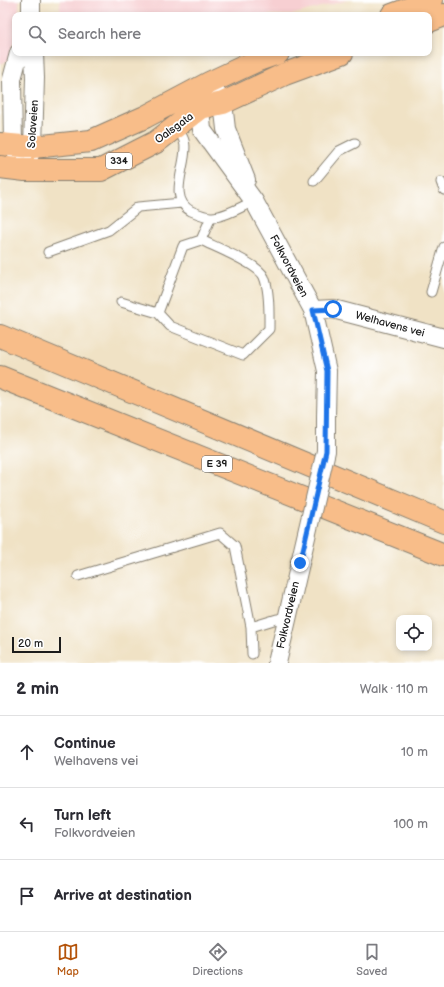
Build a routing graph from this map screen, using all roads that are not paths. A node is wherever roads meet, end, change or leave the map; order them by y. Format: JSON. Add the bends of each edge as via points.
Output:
{"nodes":[{"id":1,"x":31,"y":0,"type":"edge"},
{"id":2,"x":432,"y":0,"type":"edge"},
{"id":3,"x":31,"y":12,"type":"edge"},
{"id":4,"x":400,"y":12,"type":"edge"},
{"id":5,"x":444,"y":15,"type":"edge"},
{"id":6,"x":432,"y":19,"type":"edge"},
{"id":7,"x":18,"y":56,"type":"edge"},
{"id":8,"x":34,"y":56,"type":"edge"},
{"id":9,"x":269,"y":56,"type":"edge"},
{"id":10,"x":334,"y":56,"type":"edge"},
{"id":11,"x":209,"y":83,"type":"junction"},
{"id":12,"x":223,"y":103,"type":"junction"},
{"id":13,"x":200,"y":108,"type":"junction"},
{"id":14,"x":156,"y":131,"type":"dead end"},
{"id":15,"x":355,"y":143,"type":"dead end"},
{"id":16,"x":15,"y":146,"type":"edge"},
{"id":17,"x":0,"y":167,"type":"edge"},
{"id":18,"x":25,"y":170,"type":"junction"},
{"id":19,"x":314,"y":181,"type":"dead end"},
{"id":20,"x":254,"y":201,"type":"junction"},
{"id":21,"x":182,"y":203,"type":"junction"},
{"id":22,"x":211,"y":217,"type":"junction"},
{"id":23,"x":201,"y":240,"type":"junction"},
{"id":24,"x":444,"y":247,"type":"edge"},
{"id":25,"x":48,"y":252,"type":"dead end"},
{"id":26,"x":431,"y":292,"type":"dead end"},
{"id":27,"x":121,"y":302,"type":"dead end"},
{"id":28,"x":313,"y":310,"type":"junction"},
{"id":29,"x":158,"y":313,"type":"junction"},
{"id":30,"x":0,"y":336,"type":"edge"},
{"id":31,"x":444,"y":338,"type":"edge"},
{"id":32,"x":0,"y":377,"type":"edge"},
{"id":33,"x":10,"y":388,"type":"edge"},
{"id":34,"x":444,"y":522,"type":"edge"},
{"id":35,"x":444,"y":555,"type":"edge"},
{"id":36,"x":78,"y":576,"type":"dead end"},
{"id":37,"x":288,"y":621,"type":"junction"},
{"id":38,"x":251,"y":627,"type":"junction"},
{"id":39,"x":252,"y":654,"type":"dead end"},
{"id":40,"x":277,"y":663,"type":"edge"}],
"edges":[{"from":1,"to":3,"type":"street"},
{"from":2,"to":4,"type":"main road"},
{"from":5,"to":6,"type":"main road"},
{"from":7,"to":16,"type":"street","name":"Solaveien","via":[[12,79]]},
{"from":8,"to":16,"type":"street","name":"Solaveien","via":[[35,78]]},
{"from":9,"to":11,"type":"main road","name":"Oalsgata"},
{"from":10,"to":12,"type":"main road","name":"Oalsgata","number":"334","via":[[285,74]]},
{"from":11,"to":12,"type":"street","name":"Folkvordveien"},
{"from":11,"to":13,"type":"street","name":"Folkvordveien"},
{"from":11,"to":16,"type":"main road","name":"Oalsgata","via":[[145,117],[91,141]]},
{"from":12,"to":13,"type":"main road","name":"Oalsgata","number":"334"},
{"from":12,"to":20,"type":"street","name":"Folkvordveien","via":[[226,129]]},
{"from":13,"to":18,"type":"main road","name":"Oalsgata","number":"334","via":[[156,142],[101,170]]},
{"from":13,"to":20,"type":"street","name":"Folkvordveien","via":[[202,130]]},
{"from":14,"to":21,"type":"lane","via":[[171,128],[180,131],[184,138],[179,192]]},
{"from":15,"to":19,"type":"lane","via":[[339,151]]},
{"from":16,"to":18,"type":"street","name":"Solaveien"},
{"from":17,"to":18,"type":"main road","name":"Oalsgata","number":"334"},
{"from":20,"to":22,"type":"lane","via":[[226,214]]},
{"from":20,"to":28,"type":"street","name":"Folkvordveien"},
{"from":21,"to":22,"type":"lane","via":[[195,213]]},
{"from":21,"to":25,"type":"lane","via":[[138,207],[109,230]]},
{"from":22,"to":23,"type":"lane"},
{"from":23,"to":29,"type":"lane","via":[[183,246]]},
{"from":23,"to":29,"type":"lane","via":[[254,266],[264,277],[269,306],[269,329],[243,355],[170,326]]},
{"from":24,"to":26,"type":"lane"},
{"from":27,"to":29,"type":"lane"},
{"from":28,"to":31,"type":"street","name":"Welhavens vei","via":[[333,309]]},
{"from":28,"to":37,"type":"street","name":"Folkvordveien","bridge":true,"via":[[327,371],[326,451]]},
{"from":30,"to":34,"type":"main road"},
{"from":32,"to":33,"type":"main road","number":"E 39"},
{"from":33,"to":35,"type":"main road","number":"E 39"},
{"from":36,"to":38,"type":"lane","via":[[220,533],[235,546]]},
{"from":37,"to":38,"type":"lane","via":[[277,619]]},
{"from":37,"to":40,"type":"street","name":"Folkvordveien"},
{"from":38,"to":39,"type":"lane"}]}
